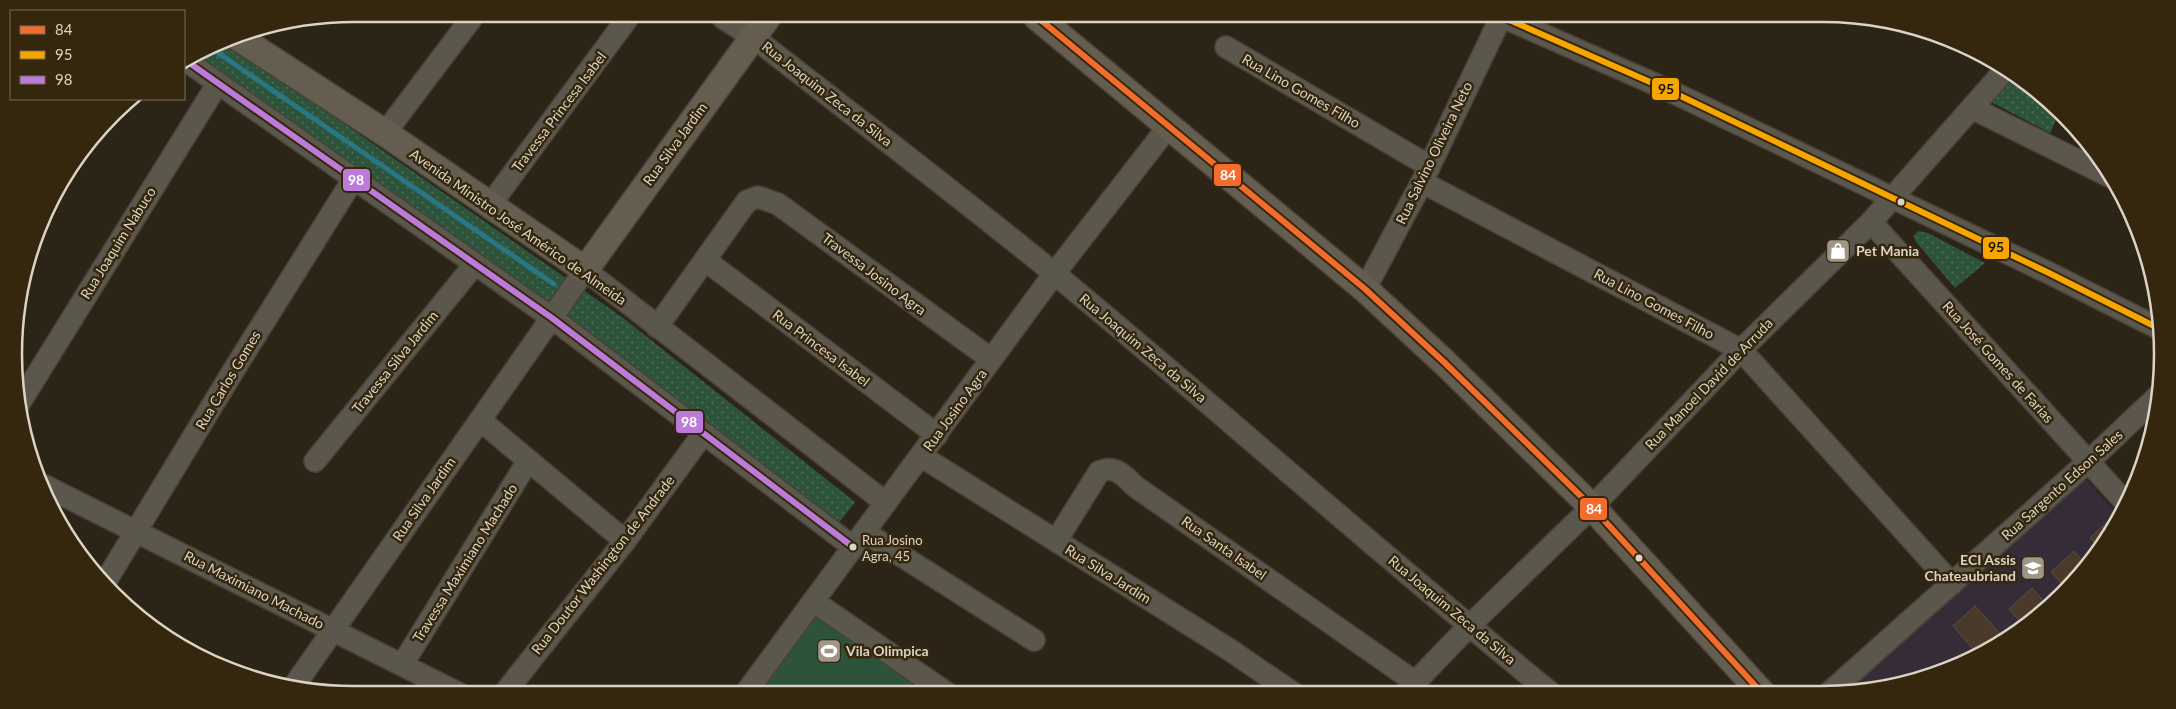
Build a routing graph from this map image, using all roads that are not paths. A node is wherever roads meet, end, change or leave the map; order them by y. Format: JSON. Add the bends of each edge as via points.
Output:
{"nodes":[{"id":1,"x":469,"y":22,"type":"edge"},
{"id":2,"x":625,"y":22,"type":"edge"},
{"id":3,"x":739,"y":22,"type":"edge"},
{"id":4,"x":1043,"y":22,"type":"edge"},
{"id":5,"x":1497,"y":22,"type":"edge"},
{"id":6,"x":1514,"y":22,"type":"edge"},
{"id":7,"x":760,"y":27,"type":"edge"},
{"id":8,"x":244,"y":41,"type":"edge"},
{"id":9,"x":1226,"y":47,"type":"dead end"},
{"id":10,"x":192,"y":65,"type":"edge"},
{"id":11,"x":2001,"y":75,"type":"edge"},
{"id":12,"x":218,"y":83,"type":"junction"},
{"id":13,"x":1972,"y":108,"type":"junction"},
{"id":14,"x":1168,"y":127,"type":"junction"},
{"id":15,"x":385,"y":133,"type":"junction"},
{"id":16,"x":2098,"y":171,"type":"edge"},
{"id":17,"x":1425,"y":174,"type":"junction"},
{"id":18,"x":354,"y":178,"type":"junction"},
{"id":19,"x":1891,"y":198,"type":"junction"},
{"id":20,"x":490,"y":205,"type":"junction"},
{"id":21,"x":1871,"y":222,"type":"junction"},
{"id":22,"x":705,"y":260,"type":"junction"},
{"id":23,"x":475,"y":264,"type":"junction"},
{"id":24,"x":583,"y":274,"type":"junction"},
{"id":25,"x":1054,"y":274,"type":"junction"},
{"id":26,"x":1365,"y":289,"type":"junction"},
{"id":27,"x":554,"y":314,"type":"junction"},
{"id":28,"x":2152,"y":324,"type":"edge"},
{"id":29,"x":657,"y":326,"type":"junction"},
{"id":30,"x":1741,"y":350,"type":"junction"},
{"id":31,"x":991,"y":359,"type":"junction"},
{"id":32,"x":25,"y":395,"type":"edge"},
{"id":33,"x":2150,"y":404,"type":"edge"},
{"id":34,"x":480,"y":420,"type":"junction"},
{"id":35,"x":703,"y":434,"type":"junction"},
{"id":36,"x":937,"y":435,"type":"junction"},
{"id":37,"x":921,"y":456,"type":"junction"},
{"id":38,"x":315,"y":461,"type":"dead end"},
{"id":39,"x":528,"y":461,"type":"junction"},
{"id":40,"x":2089,"y":461,"type":"junction"},
{"id":41,"x":51,"y":489,"type":"edge"},
{"id":42,"x":2121,"y":497,"type":"edge"},
{"id":43,"x":886,"y":503,"type":"junction"},
{"id":44,"x":1592,"y":507,"type":"junction"},
{"id":45,"x":136,"y":532,"type":"junction"},
{"id":46,"x":858,"y":539,"type":"junction"},
{"id":47,"x":625,"y":541,"type":"junction"},
{"id":48,"x":1056,"y":541,"type":"junction"},
{"id":49,"x":108,"y":577,"type":"edge"},
{"id":50,"x":1952,"y":584,"type":"junction"},
{"id":51,"x":813,"y":602,"type":"junction"},
{"id":52,"x":1469,"y":626,"type":"junction"},
{"id":53,"x":332,"y":629,"type":"junction"},
{"id":54,"x":1034,"y":640,"type":"dead end"},
{"id":55,"x":402,"y":665,"type":"junction"},
{"id":56,"x":297,"y":681,"type":"edge"},
{"id":57,"x":444,"y":686,"type":"edge"},
{"id":58,"x":510,"y":686,"type":"edge"},
{"id":59,"x":751,"y":686,"type":"edge"},
{"id":60,"x":936,"y":686,"type":"edge"},
{"id":61,"x":1283,"y":686,"type":"edge"},
{"id":62,"x":1407,"y":686,"type":"edge"},
{"id":63,"x":1412,"y":686,"type":"edge"},
{"id":64,"x":1542,"y":686,"type":"edge"},
{"id":65,"x":1756,"y":686,"type":"edge"},
{"id":66,"x":1837,"y":686,"type":"edge"}],
"edges":[{"from":1,"to":15,"type":"street"},
{"from":2,"to":20,"type":"street","name":"Travessa Princesa Isabel"},
{"from":3,"to":7,"type":"street","name":"Rua Joaquim Zeca da Silva"},
{"from":4,"to":14,"type":"main road"},
{"from":5,"to":17,"type":"street","name":"Rua Salvino Oliveira Neto"},
{"from":6,"to":19,"type":"street","via":[[1666,89]]},
{"from":7,"to":24,"type":"main road","name":"Rua Silva Jardim"},
{"from":7,"to":25,"type":"street","name":"Rua Joaquim Zeca da Silva"},
{"from":8,"to":15,"type":"main road","name":"Avenida Ministro José Américo de Almeida"},
{"from":9,"to":17,"type":"street","name":"Rua Lino Gomes Filho"},
{"from":10,"to":12,"type":"street"},
{"from":11,"to":13,"type":"street","name":"Rua Manoel David de Arruda"},
{"from":12,"to":18,"type":"street"},
{"from":12,"to":32,"type":"street","name":"Rua Joaquim Nabuco"},
{"from":13,"to":16,"type":"street"},
{"from":13,"to":19,"type":"street","name":"Rua Manoel David de Arruda"},
{"from":14,"to":25,"type":"street","name":"Rua Josino Agra"},
{"from":14,"to":26,"type":"main road"},
{"from":15,"to":20,"type":"main road","name":"Avenida Ministro José Américo de Almeida"},
{"from":17,"to":26,"type":"street","name":"Rua Salvino Oliveira Neto"},
{"from":17,"to":30,"type":"street","name":"Rua Lino Gomes Filho"},
{"from":18,"to":23,"type":"street"},
{"from":18,"to":45,"type":"street","name":"Rua Carlos Gomes"},
{"from":19,"to":21,"type":"street","name":"Rua Manoel David de Arruda"},
{"from":19,"to":28,"type":"street"},
{"from":20,"to":24,"type":"main road","name":"Avenida Ministro José Américo de Almeida"},
{"from":21,"to":30,"type":"street","name":"Rua Manoel David de Arruda"},
{"from":21,"to":40,"type":"street","name":"Rua José Gomes de Farias"},
{"from":22,"to":29,"type":"street"},
{"from":22,"to":31,"type":"street","name":"Travessa Josino Agra","via":[[747,201],[764,198],[778,204]]},
{"from":22,"to":36,"type":"street","name":"Rua Princesa Isabel"},
{"from":23,"to":27,"type":"street"},
{"from":23,"to":38,"type":"street","name":"Travessa Silva Jardim"},
{"from":24,"to":27,"type":"street","name":"Rua Silva Jardim"},
{"from":24,"to":29,"type":"street","name":"Avenida Ministro José Américo de Almeida"},
{"from":25,"to":31,"type":"street","name":"Rua Josino Agra"},
{"from":25,"to":52,"type":"street","name":"Rua Joaquim Zeca da Silva"},
{"from":26,"to":44,"type":"main road"},
{"from":27,"to":34,"type":"street","name":"Rua Silva Jardim"},
{"from":27,"to":35,"type":"street"},
{"from":29,"to":43,"type":"street","name":"Avenida Ministro José Américo de Almeida"},
{"from":30,"to":44,"type":"street","name":"Rua Manoel David de Arruda"},
{"from":30,"to":50,"type":"street","name":"Rua Lino Gomes Filho"},
{"from":31,"to":36,"type":"street","name":"Rua Josino Agra"},
{"from":33,"to":40,"type":"street","name":"Rua Sargento Edson Sales"},
{"from":34,"to":39,"type":"street"},
{"from":34,"to":53,"type":"street","name":"Rua Silva Jardim"},
{"from":35,"to":46,"type":"street"},
{"from":35,"to":47,"type":"street","name":"Rua Doutor Washington de Andrade"},
{"from":36,"to":37,"type":"street","name":"Rua Josino Agra"},
{"from":37,"to":43,"type":"street","name":"Rua Josino Agra"},
{"from":37,"to":48,"type":"street","name":"Rua Silva Jardim"},
{"from":39,"to":47,"type":"street"},
{"from":39,"to":55,"type":"street","name":"Travessa Maximiano Machado"},
{"from":40,"to":42,"type":"street","name":"Rua José Gomes de Farias"},
{"from":40,"to":50,"type":"street","name":"Rua Sargento Edson Sales"},
{"from":41,"to":45,"type":"street","name":"Rua Maximiano Machado"},
{"from":43,"to":46,"type":"street","name":"Rua Josino Agra"},
{"from":44,"to":52,"type":"street","name":"Rua Manoel David de Arruda"},
{"from":44,"to":65,"type":"main road"},
{"from":45,"to":49,"type":"street","name":"Rua Carlos Gomes"},
{"from":45,"to":53,"type":"street","name":"Rua Maximiano Machado"},
{"from":46,"to":51,"type":"street","name":"Rua Josino Agra"},
{"from":46,"to":54,"type":"street"},
{"from":47,"to":58,"type":"street","name":"Rua Doutor Washington de Andrade"},
{"from":48,"to":61,"type":"street","name":"Rua Silva Jardim"},
{"from":48,"to":62,"type":"street","name":"Rua Santa Isabel","via":[[1098,472],[1115,469]]},
{"from":50,"to":66,"type":"street","name":"Rua Sargento Edson Sales"},
{"from":51,"to":59,"type":"street","name":"Rua Josino Agra"},
{"from":51,"to":60,"type":"street"},
{"from":52,"to":63,"type":"street","name":"Rua Manoel David de Arruda"},
{"from":52,"to":64,"type":"street","name":"Rua Joaquim Zeca da Silva"},
{"from":53,"to":55,"type":"street","name":"Rua Maximiano Machado"},
{"from":53,"to":56,"type":"street","name":"Rua Silva Jardim"},
{"from":55,"to":57,"type":"street","name":"Rua Maximiano Machado"}]}
